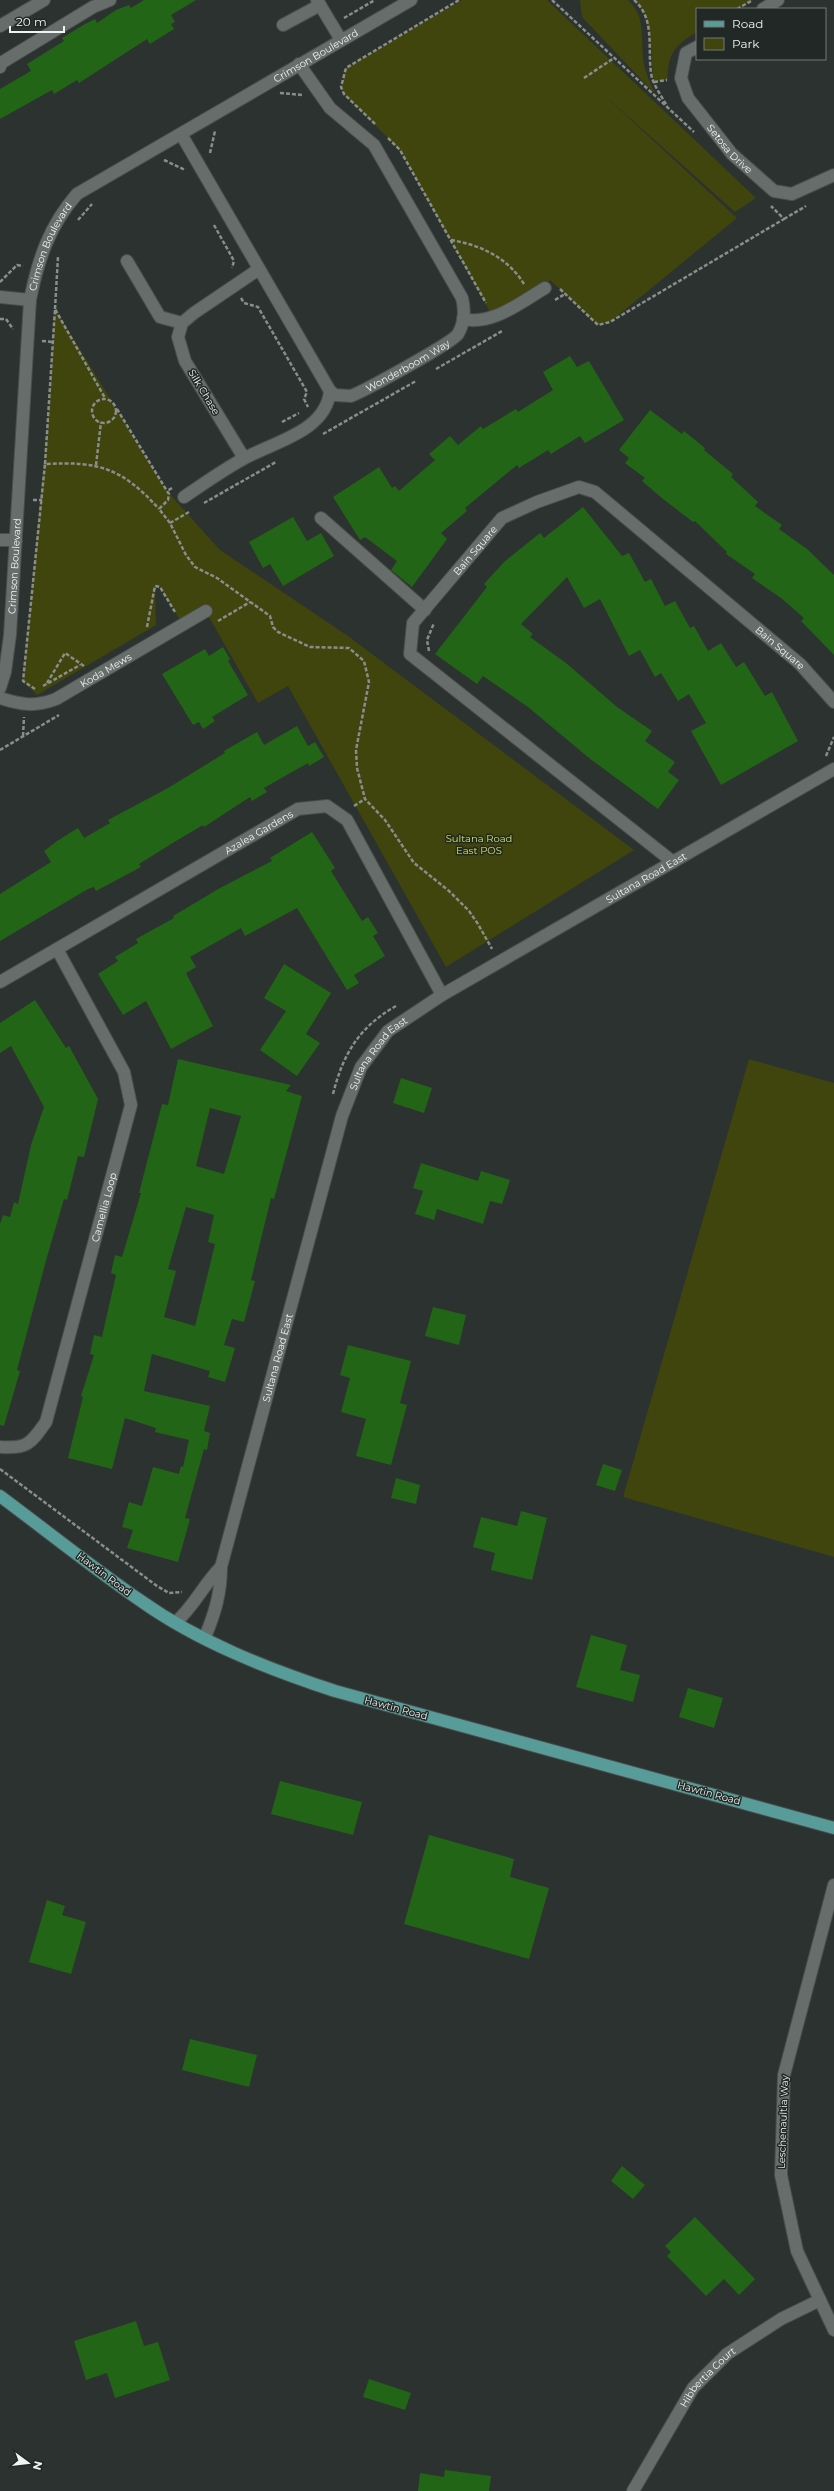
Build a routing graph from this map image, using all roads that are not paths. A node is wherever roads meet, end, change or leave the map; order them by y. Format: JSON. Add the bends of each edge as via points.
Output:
{"nodes":[{"id":1,"x":44,"y":0,"type":"edge"},
{"id":2,"x":110,"y":0,"type":"edge"},
{"id":3,"x":411,"y":0,"type":"edge"},
{"id":4,"x":778,"y":0,"type":"edge"},
{"id":5,"x":318,"y":3,"type":"edge"},
{"id":6,"x":765,"y":8,"type":"edge"},
{"id":7,"x":283,"y":25,"type":"dead end"},
{"id":8,"x":0,"y":26,"type":"edge"},
{"id":9,"x":341,"y":40,"type":"junction"},
{"id":10,"x":696,"y":48,"type":"edge"},
{"id":11,"x":299,"y":64,"type":"junction"},
{"id":12,"x":0,"y":66,"type":"edge"},
{"id":13,"x":181,"y":134,"type":"junction"},
{"id":14,"x":834,"y":175,"type":"edge"},
{"id":15,"x":127,"y":261,"type":"dead end"},
{"id":16,"x":259,"y":269,"type":"junction"},
{"id":17,"x":550,"y":286,"type":"road end"},
{"id":18,"x":0,"y":297,"type":"edge"},
{"id":19,"x":30,"y":300,"type":"junction"},
{"id":20,"x":463,"y":320,"type":"junction"},
{"id":21,"x":182,"y":323,"type":"junction"},
{"id":22,"x":330,"y":391,"type":"junction"},
{"id":23,"x":244,"y":458,"type":"junction"},
{"id":24,"x":184,"y":497,"type":"dead end"},
{"id":25,"x":321,"y":518,"type":"dead end"},
{"id":26,"x":0,"y":540,"type":"edge"},
{"id":27,"x":16,"y":540,"type":"junction"},
{"id":28,"x":425,"y":610,"type":"junction"},
{"id":29,"x":206,"y":612,"type":"dead end"},
{"id":30,"x":0,"y":688,"type":"edge"},
{"id":31,"x":0,"y":698,"type":"edge"},
{"id":32,"x":834,"y":702,"type":"edge"},
{"id":33,"x":834,"y":769,"type":"edge"},
{"id":34,"x":673,"y":862,"type":"junction"},
{"id":35,"x":58,"y":949,"type":"junction"},
{"id":36,"x":0,"y":982,"type":"edge"},
{"id":37,"x":442,"y":994,"type":"junction"},
{"id":38,"x":0,"y":1447,"type":"edge"},
{"id":39,"x":0,"y":1496,"type":"edge"},
{"id":40,"x":221,"y":1567,"type":"junction"},
{"id":41,"x":176,"y":1622,"type":"junction"},
{"id":42,"x":205,"y":1638,"type":"junction"},
{"id":43,"x":834,"y":1828,"type":"edge"},
{"id":44,"x":834,"y":1885,"type":"edge"},
{"id":45,"x":820,"y":2300,"type":"junction"},
{"id":46,"x":834,"y":2330,"type":"edge"},
{"id":47,"x":633,"y":2491,"type":"edge"}],
"edges":[{"from":1,"to":8,"type":"street"},
{"from":2,"to":12,"type":"street","via":[[93,7]]},
{"from":3,"to":9,"type":"street","name":"Crimson Boulevard"},
{"from":4,"to":6,"type":"street"},
{"from":5,"to":7,"type":"street"},
{"from":5,"to":9,"type":"street"},
{"from":9,"to":11,"type":"street","name":"Crimson Boulevard"},
{"from":10,"to":14,"type":"street","name":"Setosa Drive","via":[[686,53],[681,78],[688,98],[732,154],[774,191],[792,194]]},
{"from":11,"to":13,"type":"street","name":"Crimson Boulevard"},
{"from":11,"to":20,"type":"street","name":"Wonderboom Way","via":[[330,108],[374,145],[462,298],[465,310]]},
{"from":13,"to":16,"type":"street"},
{"from":13,"to":19,"type":"street","name":"Crimson Boulevard","via":[[76,194],[52,227],[39,257]]},
{"from":15,"to":21,"type":"street","via":[[160,317]]},
{"from":16,"to":21,"type":"street"},
{"from":16,"to":22,"type":"street"},
{"from":17,"to":20,"type":"street","via":[[499,315],[478,321]]},
{"from":18,"to":19,"type":"street"},
{"from":19,"to":27,"type":"street","name":"Crimson Boulevard"},
{"from":20,"to":22,"type":"street","name":"Wonderboom Way","via":[[458,334],[451,341],[359,393],[343,397]]},
{"from":21,"to":23,"type":"street","name":"Silk Chase","via":[[178,337],[185,360]]},
{"from":22,"to":23,"type":"street","via":[[327,406],[316,421],[271,447]]},
{"from":23,"to":24,"type":"street"},
{"from":25,"to":28,"type":"street"},
{"from":26,"to":27,"type":"street"},
{"from":27,"to":30,"type":"street","name":"Crimson Boulevard","via":[[10,634],[5,672]]},
{"from":28,"to":32,"type":"street","name":"Bain Square","via":[[502,518],[580,487],[595,492],[800,664]]},
{"from":28,"to":34,"type":"street","name":"Bain Square","via":[[413,623],[410,654]]},
{"from":29,"to":31,"type":"street","name":"Koda Mews","via":[[98,675],[39,705],[25,705]]},
{"from":33,"to":34,"type":"street","name":"Sultana Road East"},
{"from":34,"to":37,"type":"street","name":"Sultana Road East"},
{"from":35,"to":36,"type":"street","name":"Azalea Gardens"},
{"from":35,"to":37,"type":"street","name":"Azalea Gardens","via":[[298,810],[327,806],[347,820]]},
{"from":35,"to":38,"type":"street","name":"Camellia Loop","via":[[124,1072],[131,1105],[46,1422],[30,1444],[15,1448]]},
{"from":37,"to":40,"type":"street","name":"Sultana Road East","via":[[388,1031],[361,1067],[345,1109]]},
{"from":39,"to":41,"type":"main road","name":"Hawtin Road","via":[[142,1602]]},
{"from":40,"to":41,"type":"street","name":"Sultana Road East","via":[[205,1584],[190,1610]]},
{"from":40,"to":42,"type":"street","name":"Sultana Road East","via":[[221,1589]]},
{"from":41,"to":42,"type":"main road","name":"Hawtin Road"},
{"from":42,"to":43,"type":"main road","name":"Hawtin Road","via":[[274,1672],[335,1691]]},
{"from":44,"to":45,"type":"street","name":"Leschenaultia Way","via":[[784,2074],[781,2175],[797,2251]]},
{"from":45,"to":46,"type":"street","name":"Leschenaultia Way"},
{"from":45,"to":47,"type":"street","name":"Hibbertia Court","via":[[781,2319],[727,2354],[693,2388]]}]}
